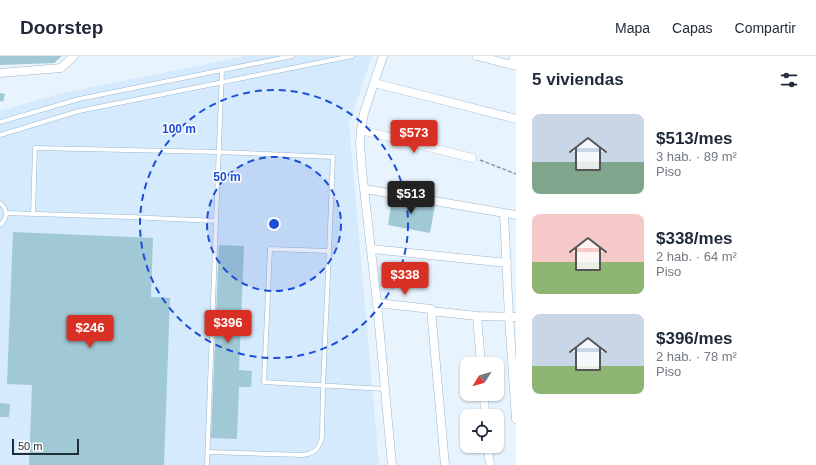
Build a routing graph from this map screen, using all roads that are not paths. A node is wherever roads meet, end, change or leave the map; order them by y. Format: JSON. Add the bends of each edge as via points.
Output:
{"nodes":[{"id":1,"x":74,"y":56,"type":"edge"},
{"id":2,"x":292,"y":56,"type":"edge"},
{"id":3,"x":352,"y":56,"type":"edge"},
{"id":4,"x":383,"y":56,"type":"edge"},
{"id":5,"x":477,"y":56,"type":"edge"},
{"id":6,"x":514,"y":56,"type":"edge"},
{"id":7,"x":514,"y":65,"type":"edge"},
{"id":8,"x":222,"y":70,"type":"junction"},
{"id":9,"x":0,"y":73,"type":"edge"},
{"id":10,"x":222,"y":82,"type":"junction"},
{"id":11,"x":374,"y":83,"type":"junction"},
{"id":12,"x":516,"y":119,"type":"edge"},
{"id":13,"x":0,"y":122,"type":"edge"},
{"id":14,"x":361,"y":130,"type":"junction"},
{"id":15,"x":0,"y":135,"type":"edge"},
{"id":16,"x":219,"y":152,"type":"junction"},
{"id":17,"x":472,"y":158,"type":"road end"},
{"id":18,"x":365,"y":189,"type":"junction"},
{"id":19,"x":0,"y":203,"type":"edge"},
{"id":20,"x":6,"y":213,"type":"junction"},
{"id":21,"x":504,"y":213,"type":"junction"},
{"id":22,"x":33,"y":214,"type":"junction"},
{"id":23,"x":516,"y":215,"type":"edge"},
{"id":24,"x":216,"y":221,"type":"junction"},
{"id":25,"x":0,"y":225,"type":"edge"},
{"id":26,"x":372,"y":249,"type":"junction"},
{"id":27,"x":329,"y":252,"type":"junction"},
{"id":28,"x":507,"y":263,"type":"junction"},
{"id":29,"x":377,"y":303,"type":"junction"},
{"id":30,"x":431,"y":311,"type":"junction"},
{"id":31,"x":477,"y":316,"type":"junction"},
{"id":32,"x":512,"y":317,"type":"edge"},
{"id":33,"x":480,"y":357,"type":"edge"},
{"id":34,"x":323,"y":386,"type":"junction"},
{"id":35,"x":385,"y":389,"type":"junction"},
{"id":36,"x":516,"y":419,"type":"edge"},
{"id":37,"x":208,"y":452,"type":"junction"},
{"id":38,"x":489,"y":453,"type":"edge"},
{"id":39,"x":207,"y":465,"type":"edge"},
{"id":40,"x":392,"y":465,"type":"edge"},
{"id":41,"x":445,"y":465,"type":"edge"},
{"id":42,"x":490,"y":465,"type":"edge"}],
"edges":[{"from":1,"to":9,"type":"street","via":[[61,68]]},
{"from":2,"to":8,"type":"lane"},
{"from":3,"to":10,"type":"lane"},
{"from":4,"to":11,"type":"street"},
{"from":5,"to":7,"type":"street"},
{"from":6,"to":7,"type":"street"},
{"from":8,"to":10,"type":"lane"},
{"from":8,"to":13,"type":"lane","via":[[79,99]]},
{"from":10,"to":15,"type":"lane","via":[[80,111]]},
{"from":10,"to":16,"type":"lane"},
{"from":11,"to":12,"type":"street"},
{"from":11,"to":14,"type":"street"},
{"from":14,"to":17,"type":"street"},
{"from":14,"to":18,"type":"street"},
{"from":16,"to":22,"type":"lane","via":[[35,148]]},
{"from":16,"to":24,"type":"lane"},
{"from":16,"to":27,"type":"lane","via":[[333,157]]},
{"from":18,"to":21,"type":"street"},
{"from":18,"to":26,"type":"street"},
{"from":19,"to":20,"type":"lane"},
{"from":20,"to":22,"type":"lane"},
{"from":20,"to":25,"type":"lane"},
{"from":21,"to":23,"type":"street"},
{"from":21,"to":28,"type":"street"},
{"from":22,"to":24,"type":"lane"},
{"from":24,"to":37,"type":"lane"},
{"from":26,"to":28,"type":"street"},
{"from":26,"to":29,"type":"street"},
{"from":27,"to":34,"type":"lane"},
{"from":27,"to":34,"type":"lane","via":[[270,249],[269,257],[264,382]]},
{"from":28,"to":32,"type":"street"},
{"from":29,"to":30,"type":"street"},
{"from":29,"to":35,"type":"street"},
{"from":30,"to":31,"type":"street"},
{"from":30,"to":41,"type":"street"},
{"from":31,"to":32,"type":"street"},
{"from":31,"to":33,"type":"street"},
{"from":32,"to":36,"type":"street"},
{"from":34,"to":35,"type":"lane"},
{"from":34,"to":37,"type":"lane","via":[[321,443],[309,454]]},
{"from":35,"to":40,"type":"street"},
{"from":37,"to":39,"type":"lane"},
{"from":38,"to":42,"type":"street"}]}
